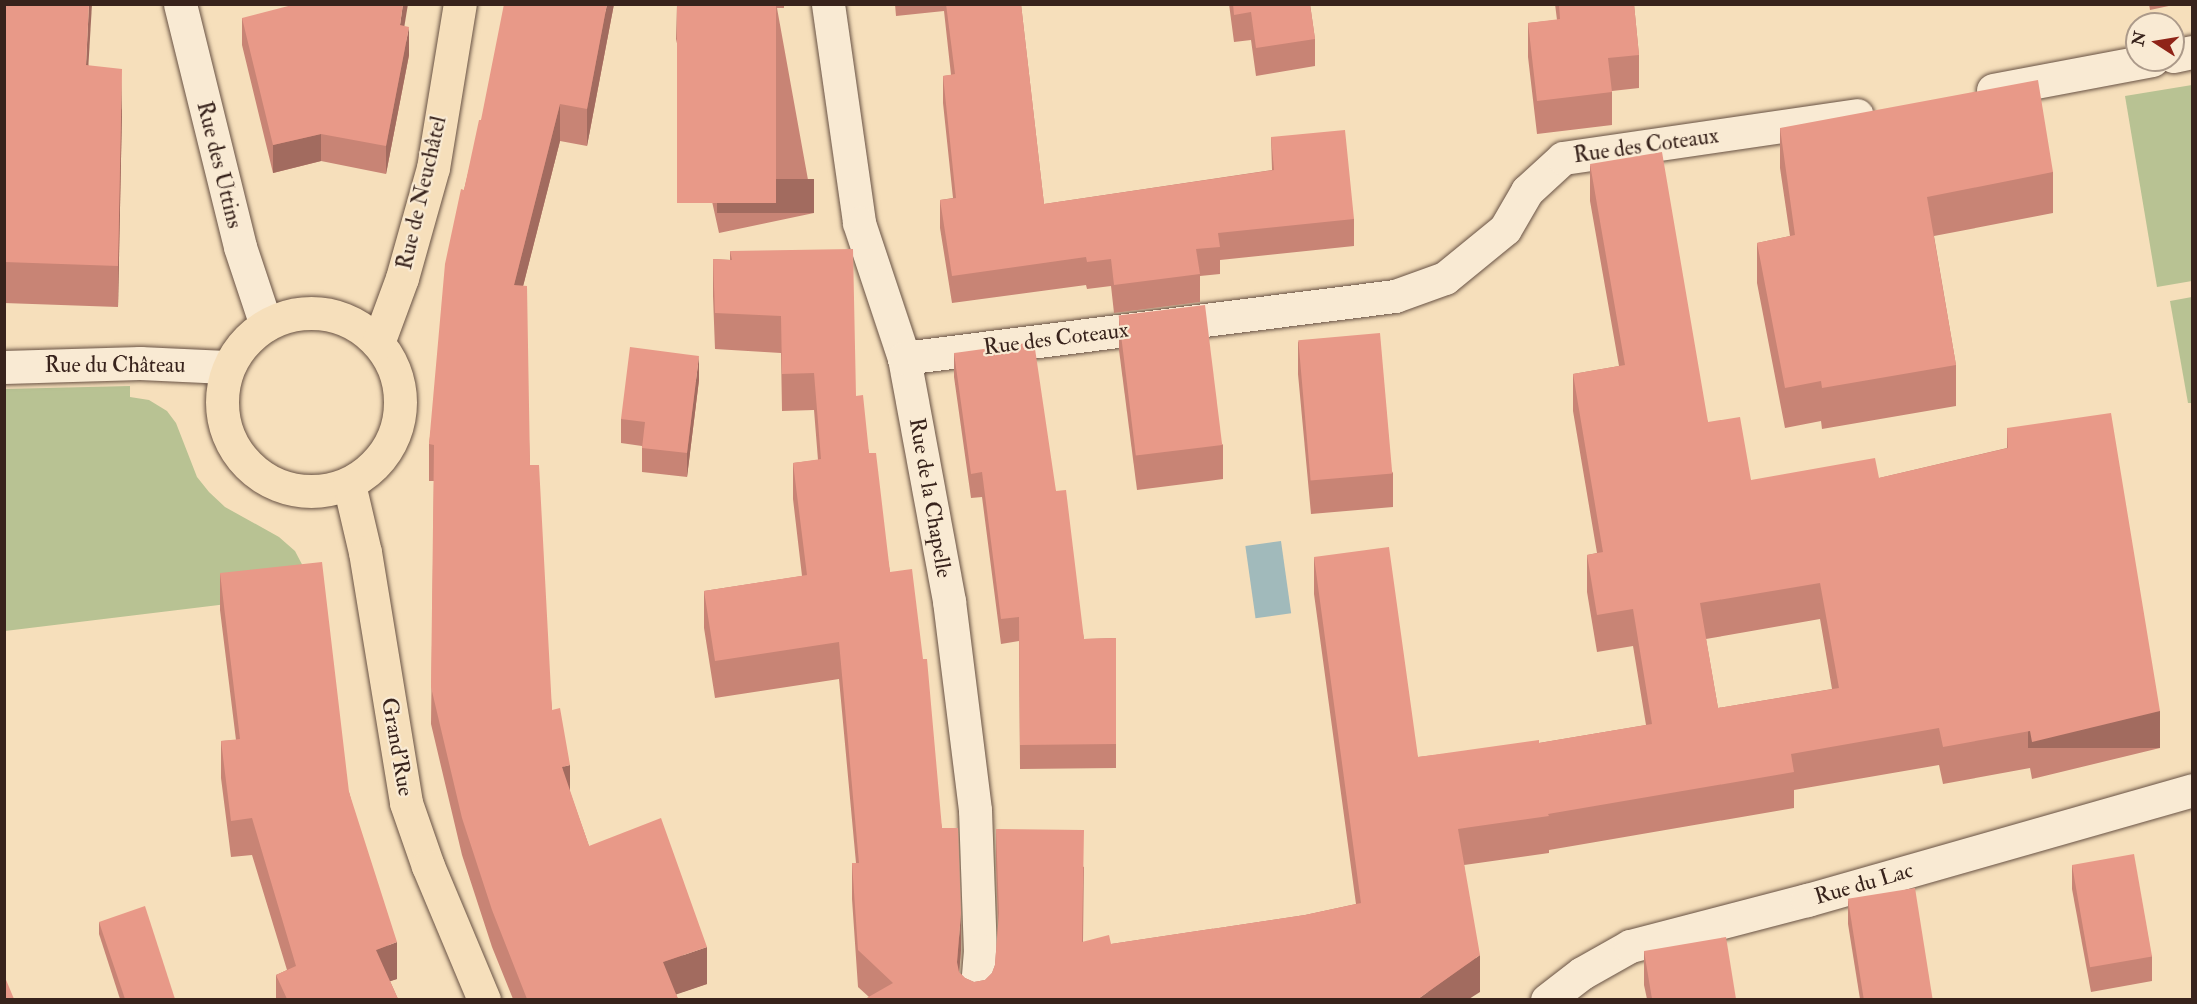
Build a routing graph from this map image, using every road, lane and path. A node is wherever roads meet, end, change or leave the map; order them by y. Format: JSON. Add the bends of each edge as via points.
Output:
{"nodes":[{"id":1,"x":180,"y":4,"type":"edge"},
{"id":2,"x":460,"y":4,"type":"edge"},
{"id":3,"x":828,"y":4,"type":"edge"},
{"id":4,"x":2125,"y":65,"type":"edge"},
{"id":5,"x":1966,"y":95,"type":"edge"},
{"id":6,"x":1891,"y":109,"type":"edge"},
{"id":7,"x":266,"y":325,"type":"junction"},
{"id":8,"x":378,"y":343,"type":"junction"},
{"id":9,"x":904,"y":358,"type":"junction"},
{"id":10,"x":4,"y":367,"type":"edge"},
{"id":11,"x":226,"y":367,"type":"junction"},
{"id":12,"x":349,"y":484,"type":"junction"},
{"id":13,"x":2193,"y":790,"type":"edge"},
{"id":14,"x":484,"y":999,"type":"edge"},
{"id":15,"x":976,"y":999,"type":"edge"},
{"id":16,"x":1546,"y":999,"type":"edge"}],
"edges":[{"from":1,"to":7,"type":"street","name":"Rue des Uttins","via":[[240,247]]},
{"from":2,"to":8,"type":"main road","name":"Rue de Neuchâtel","via":[[433,168],[402,278]]},
{"from":3,"to":9,"type":"street","name":"Rue de la Chapelle","via":[[859,223]]},
{"from":4,"to":5,"type":"street"},
{"from":6,"to":9,"type":"street","name":"Rue des Coteaux","via":[[1563,158],[1527,191],[1505,229],[1445,278],[1395,296]]},
{"from":7,"to":8,"type":"main road","via":[[295,314],[325,314],[354,324]]},
{"from":7,"to":11,"type":"main road","via":[[247,339]]},
{"from":8,"to":12,"type":"main road","via":[[393,367],[399,393],[399,421],[389,446],[372,468]]},
{"from":9,"to":15,"type":"street","name":"Rue de la Chapelle","via":[[949,601],[975,810],[980,950]]},
{"from":10,"to":11,"type":"street","name":"Rue du Château","via":[[140,363]]},
{"from":11,"to":12,"type":"main road","via":[[222,409],[228,438],[243,462],[265,480],[293,490],[321,492]]},
{"from":12,"to":14,"type":"main road","name":"Grand'Rue","via":[[365,552],[406,803]]},
{"from":13,"to":16,"type":"street","name":"Rue du Lac","via":[[1808,900],[1630,946],[1582,972]]}]}
